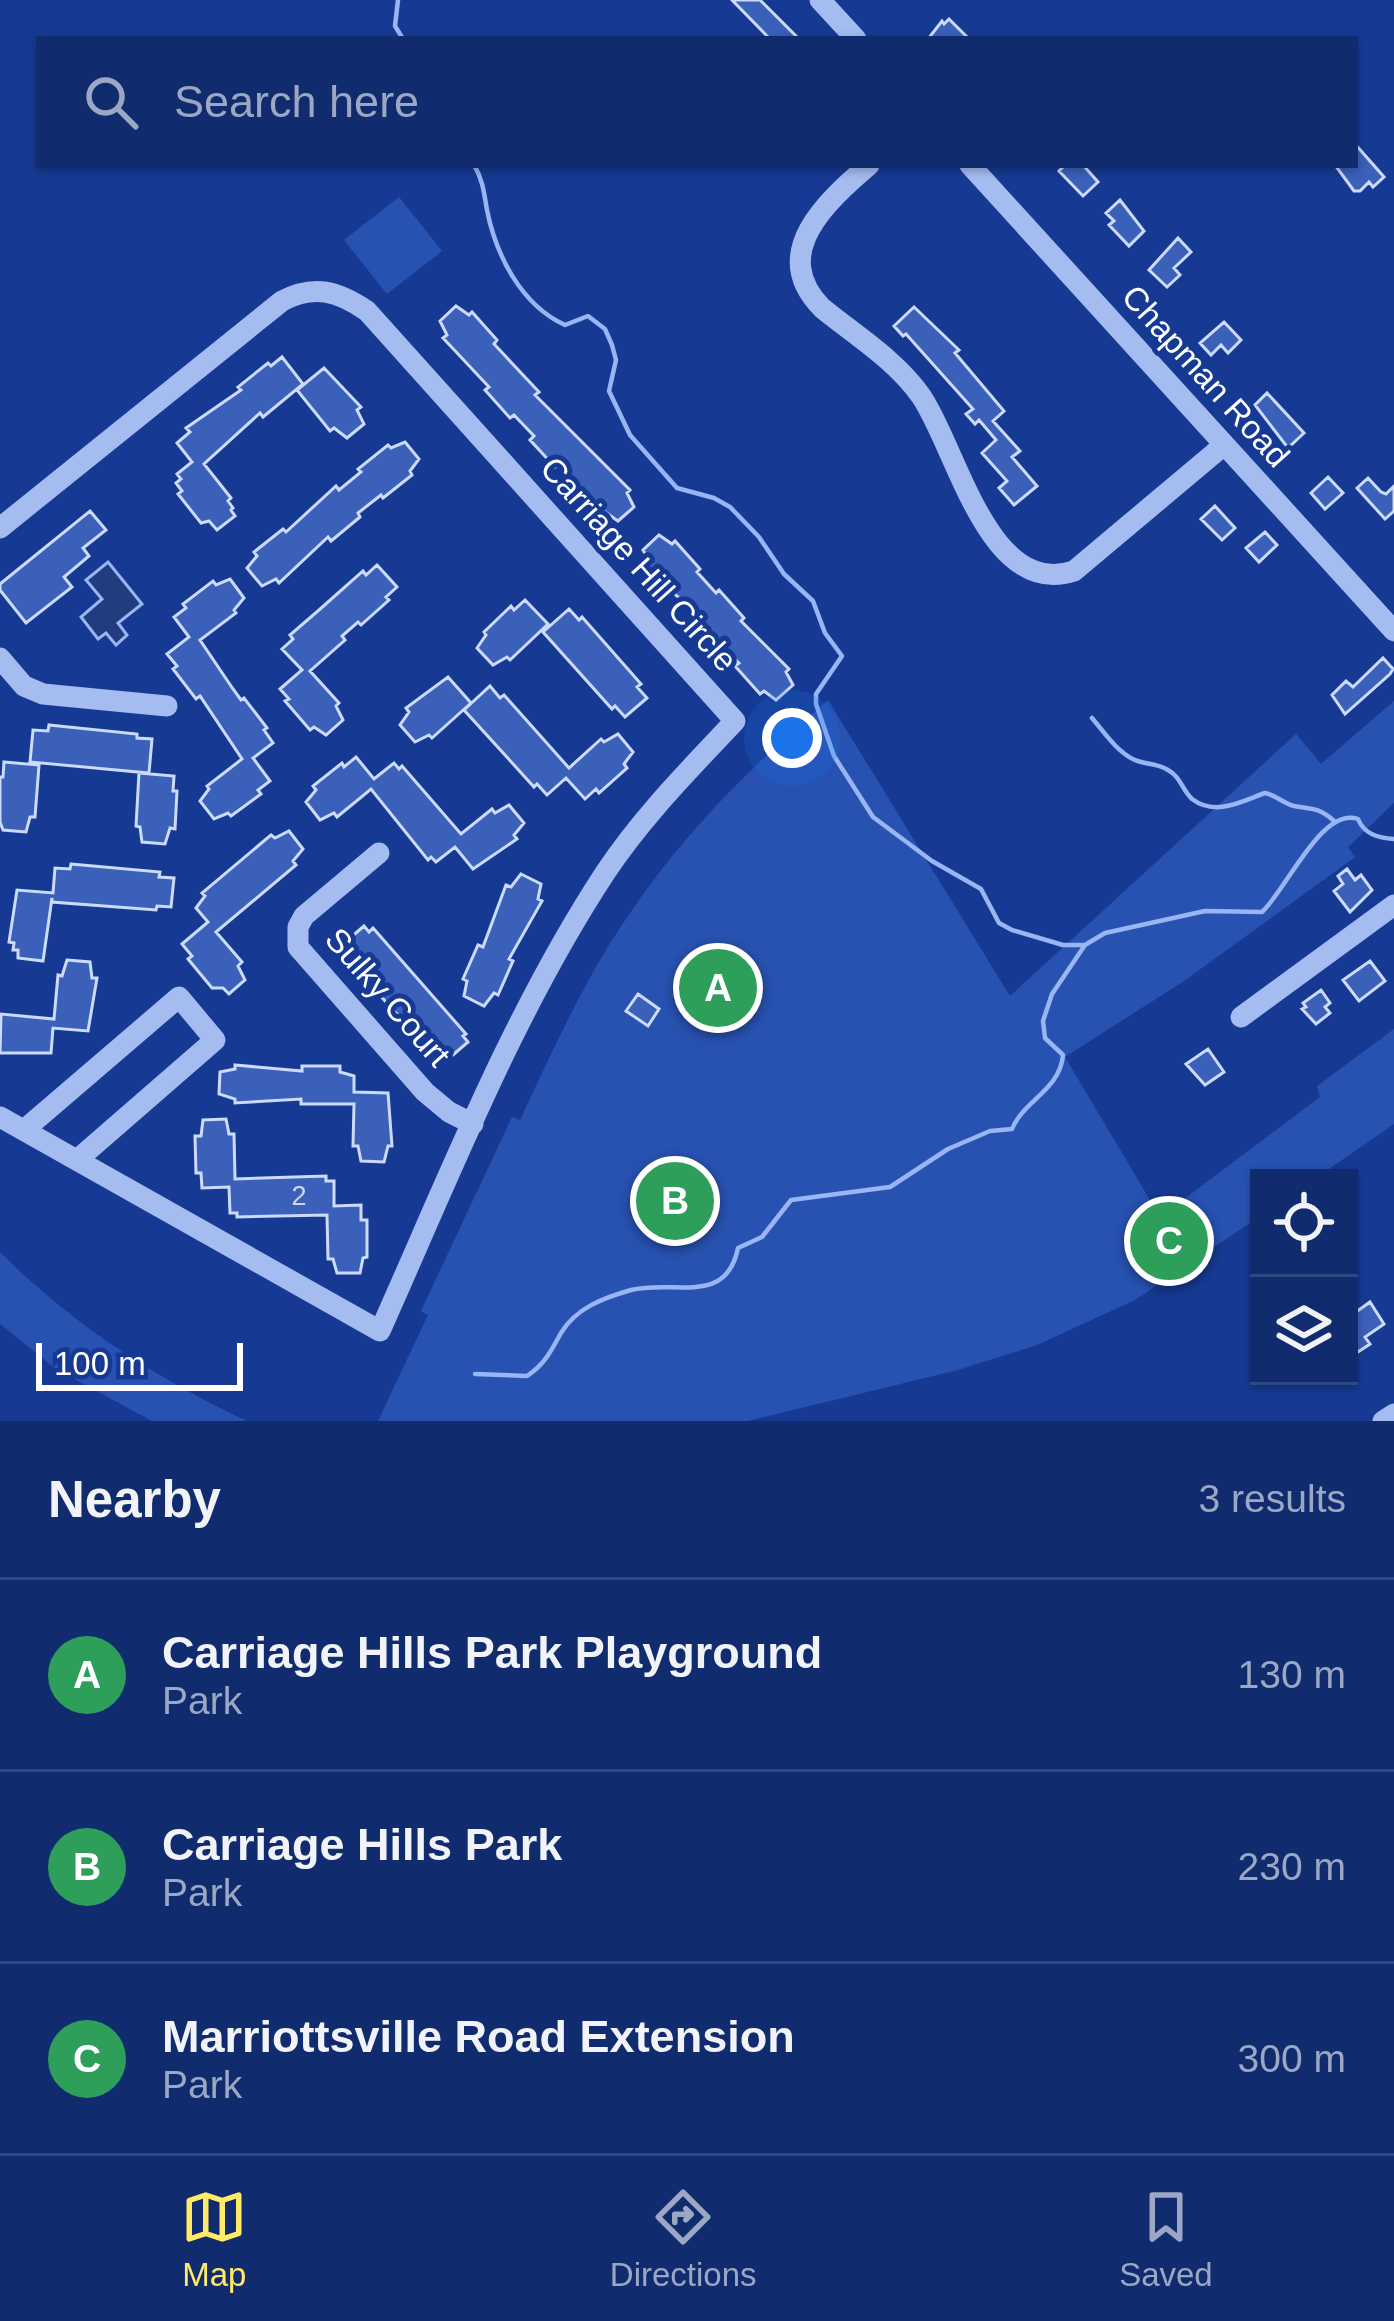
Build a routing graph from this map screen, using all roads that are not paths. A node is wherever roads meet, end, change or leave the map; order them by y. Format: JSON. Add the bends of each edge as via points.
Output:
{"nodes":[{"id":1,"x":820,"y":0,"type":"edge"},
{"id":2,"x":853,"y":36,"type":"edge"},
{"id":3,"x":866,"y":168,"type":"edge"},
{"id":4,"x":973,"y":168,"type":"edge"},
{"id":5,"x":1224,"y":445,"type":"junction"},
{"id":6,"x":3,"y":521,"type":"edge"},
{"id":7,"x":1394,"y":632,"type":"edge"},
{"id":8,"x":0,"y":658,"type":"edge"},
{"id":9,"x":167,"y":706,"type":"dead end"},
{"id":10,"x":379,"y":853,"type":"dead end"},
{"id":11,"x":1394,"y":904,"type":"edge"},
{"id":12,"x":1241,"y":1017,"type":"dead end"},
{"id":13,"x":0,"y":1117,"type":"edge"},
{"id":14,"x":473,"y":1124,"type":"junction"},
{"id":15,"x":24,"y":1130,"type":"junction"},
{"id":16,"x":76,"y":1160,"type":"junction"},
{"id":17,"x":1394,"y":1414,"type":"edge"},
{"id":18,"x":1383,"y":1421,"type":"edge"}],
"edges":[{"from":1,"to":2,"type":"street"},
{"from":3,"to":5,"type":"street","via":[[814,218],[803,279],[823,308],[921,396],[1011,560],[1051,574],[1074,571]]},
{"from":4,"to":5,"type":"street","name":"Chapman Road"},
{"from":5,"to":7,"type":"street","name":"Chapman Road"},
{"from":6,"to":14,"type":"street","name":"Carriage Hill Circle","via":[[282,301],[333,292],[368,311],[735,721],[654,806],[606,872]]},
{"from":8,"to":9,"type":"street","via":[[43,694]]},
{"from":10,"to":14,"type":"street","name":"Sulky Court","via":[[304,916],[298,947],[425,1092]]},
{"from":11,"to":12,"type":"street"},
{"from":13,"to":15,"type":"street","name":"Carriage Hill Circle"},
{"from":14,"to":16,"type":"street","name":"Carriage Hill Circle","via":[[380,1331]]},
{"from":15,"to":16,"type":"street","name":"Carriage Hill Circle"},
{"from":15,"to":16,"type":"street","via":[[178,997],[215,1040]]},
{"from":17,"to":18,"type":"street"}]}
